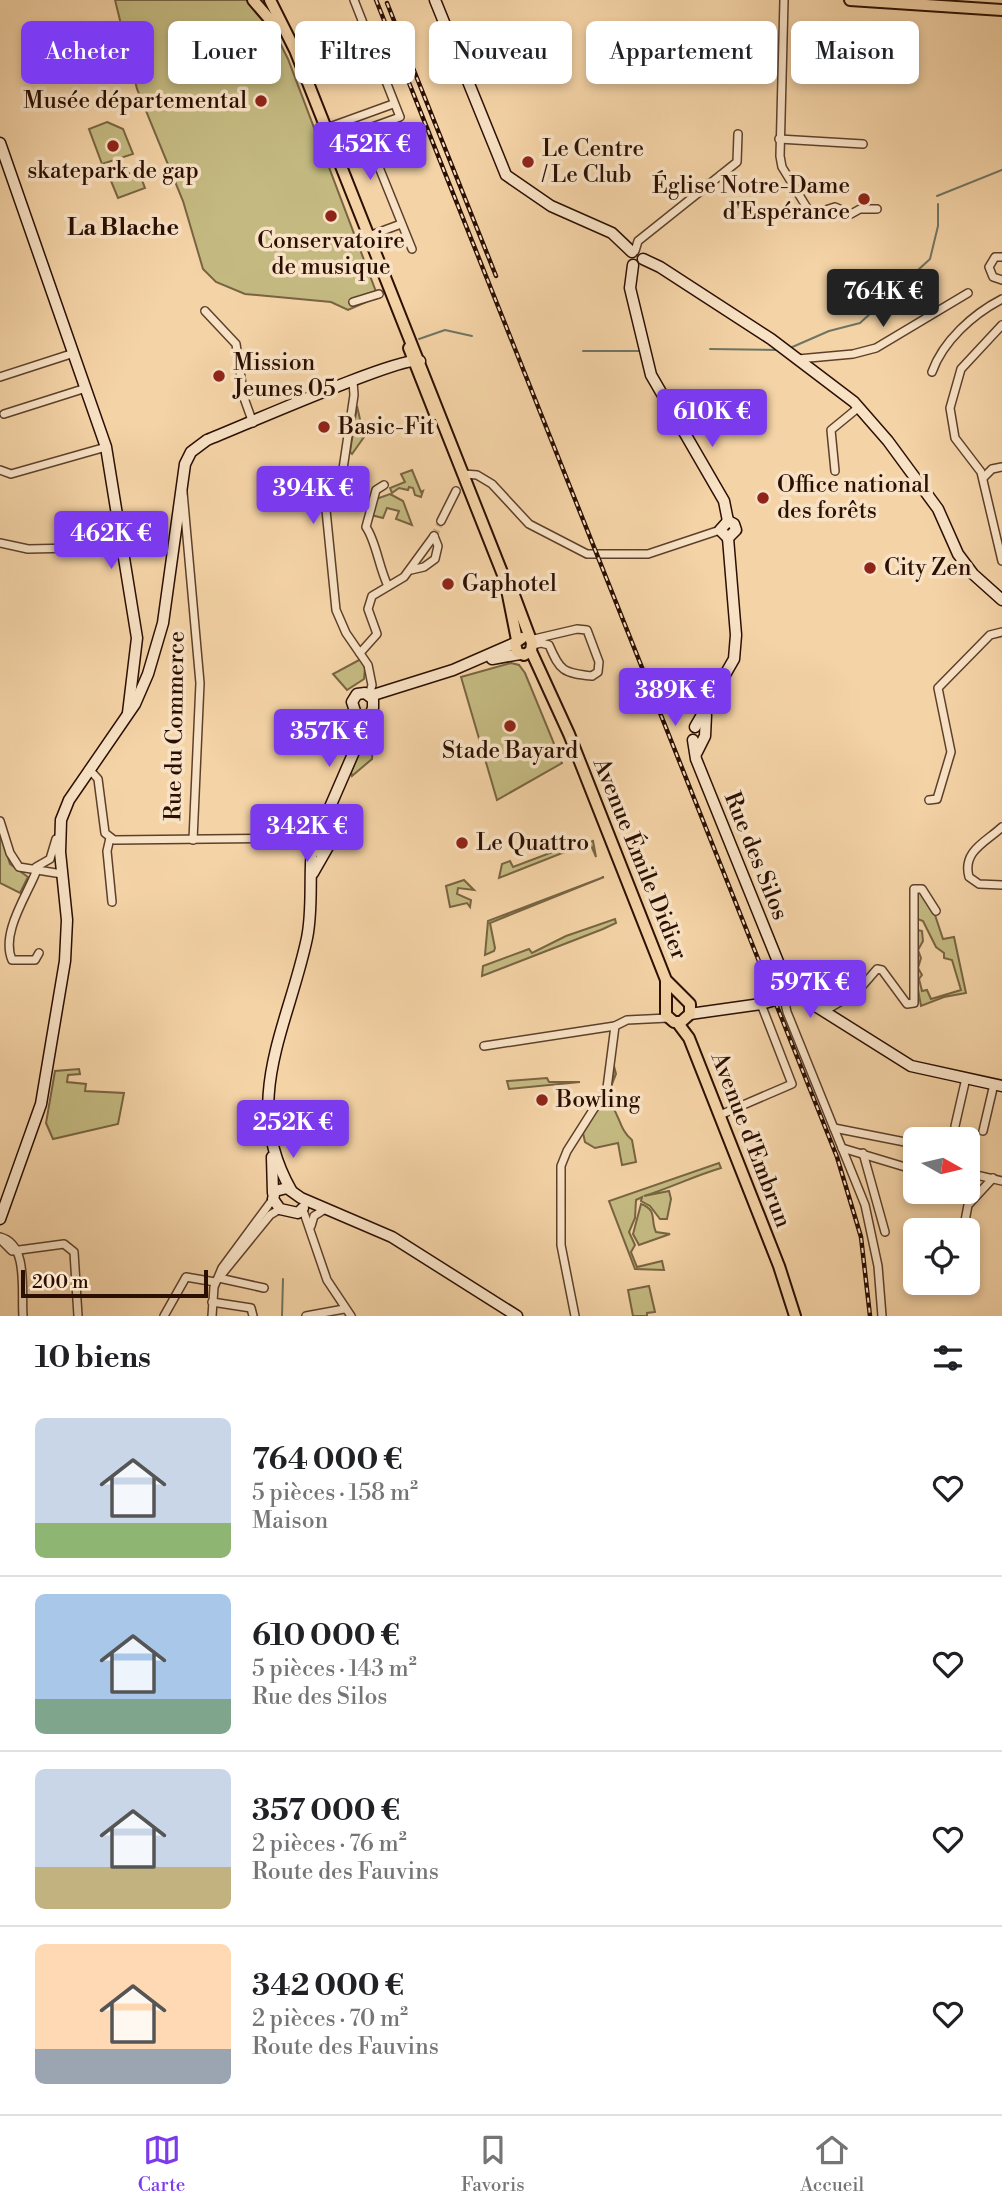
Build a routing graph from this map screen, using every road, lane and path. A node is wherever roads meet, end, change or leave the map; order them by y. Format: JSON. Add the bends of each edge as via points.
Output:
{"nodes":[{"id":1,"x":253,"y":0,"type":"edge"},
{"id":2,"x":262,"y":0,"type":"edge"},
{"id":3,"x":270,"y":0,"type":"edge"},
{"id":4,"x":354,"y":0,"type":"edge"},
{"id":5,"x":435,"y":0,"type":"edge"},
{"id":6,"x":444,"y":0,"type":"edge"},
{"id":7,"x":784,"y":0,"type":"edge"},
{"id":8,"x":850,"y":0,"type":"edge"},
{"id":9,"x":877,"y":1,"type":"edge"},
{"id":10,"x":949,"y":3,"type":"edge"},
{"id":11,"x":1002,"y":10,"type":"edge"},
{"id":12,"x":271,"y":21,"type":"edge"},
{"id":13,"x":274,"y":21,"type":"edge"},
{"id":14,"x":444,"y":21,"type":"joint"},
{"id":15,"x":281,"y":36,"type":"edge"},
{"id":16,"x":469,"y":84,"type":"edge"},
{"id":17,"x":393,"y":104,"type":"junction"},
{"id":18,"x":324,"y":129,"type":"junction"},
{"id":19,"x":364,"y":130,"type":"junction"},
{"id":20,"x":738,"y":134,"type":"dead end"},
{"id":21,"x":779,"y":139,"type":"junction"},
{"id":22,"x":330,"y":142,"type":"junction"},
{"id":23,"x":0,"y":143,"type":"edge"},
{"id":24,"x":863,"y":144,"type":"dead end"},
{"id":25,"x":877,"y":209,"type":"dead end"},
{"id":26,"x":401,"y":224,"type":"junction"},
{"id":27,"x":368,"y":237,"type":"junction"},
{"id":28,"x":412,"y":249,"type":"dead end"},
{"id":29,"x":633,"y":251,"type":"junction"},
{"id":30,"x":1002,"y":257,"type":"edge"},
{"id":31,"x":643,"y":259,"type":"junction"},
{"id":32,"x":633,"y":265,"type":"junction"},
{"id":33,"x":1002,"y":280,"type":"edge"},
{"id":34,"x":968,"y":293,"type":"dead end"},
{"id":35,"x":379,"y":294,"type":"dead end"},
{"id":36,"x":1002,"y":299,"type":"edge"},
{"id":37,"x":354,"y":302,"type":"dead end"},
{"id":38,"x":205,"y":311,"type":"dead end"},
{"id":39,"x":1002,"y":326,"type":"edge"},
{"id":40,"x":74,"y":353,"type":"junction"},
{"id":41,"x":798,"y":359,"type":"junction"},
{"id":42,"x":417,"y":361,"type":"junction"},
{"id":43,"x":932,"y":372,"type":"dead end"},
{"id":44,"x":0,"y":377,"type":"edge"},
{"id":45,"x":360,"y":378,"type":"junction"},
{"id":46,"x":86,"y":388,"type":"junction"},
{"id":47,"x":859,"y":407,"type":"junction"},
{"id":48,"x":4,"y":414,"type":"dead end"},
{"id":49,"x":253,"y":423,"type":"junction"},
{"id":50,"x":106,"y":447,"type":"junction"},
{"id":51,"x":1002,"y":467,"type":"edge"},
{"id":52,"x":0,"y":470,"type":"edge"},
{"id":53,"x":835,"y":471,"type":"dead end"},
{"id":54,"x":464,"y":474,"type":"junction"},
{"id":55,"x":983,"y":478,"type":"junction"},
{"id":56,"x":384,"y":485,"type":"dead end"},
{"id":57,"x":180,"y":490,"type":"junction"},
{"id":58,"x":456,"y":491,"type":"dead end"},
{"id":59,"x":441,"y":521,"type":"tunnel mouth"},
{"id":60,"x":725,"y":530,"type":"junction"},
{"id":61,"x":0,"y":543,"type":"edge"},
{"id":62,"x":123,"y":547,"type":"junction"},
{"id":63,"x":1002,"y":561,"type":"edge"},
{"id":64,"x":410,"y":571,"type":"junction"},
{"id":65,"x":388,"y":586,"type":"junction"},
{"id":66,"x":1002,"y":599,"type":"edge"},
{"id":67,"x":1002,"y":632,"type":"edge"},
{"id":68,"x":525,"y":646,"type":"junction"},
{"id":69,"x":362,"y":650,"type":"junction"},
{"id":70,"x":136,"y":695,"type":"junction"},
{"id":71,"x":380,"y":696,"type":"junction"},
{"id":72,"x":355,"y":712,"type":"junction"},
{"id":73,"x":357,"y":742,"type":"junction"},
{"id":74,"x":90,"y":769,"type":"junction"},
{"id":75,"x":929,"y":800,"type":"dead end"},
{"id":76,"x":0,"y":821,"type":"edge"},
{"id":77,"x":1002,"y":827,"type":"edge"},
{"id":78,"x":110,"y":838,"type":"junction"},
{"id":79,"x":56,"y":839,"type":"junction"},
{"id":80,"x":193,"y":840,"type":"junction"},
{"id":81,"x":316,"y":841,"type":"junction"},
{"id":82,"x":60,"y":852,"type":"junction"},
{"id":83,"x":323,"y":852,"type":"junction"},
{"id":84,"x":47,"y":862,"type":"junction"},
{"id":85,"x":37,"y":869,"type":"junction"},
{"id":86,"x":58,"y":871,"type":"junction"},
{"id":87,"x":310,"y":883,"type":"junction"},
{"id":88,"x":1002,"y":885,"type":"edge"},
{"id":89,"x":112,"y":902,"type":"dead end"},
{"id":90,"x":936,"y":911,"type":"dead end"},
{"id":91,"x":39,"y":953,"type":"dead end"},
{"id":92,"x":666,"y":980,"type":"junction"},
{"id":93,"x":790,"y":991,"type":"junction"},
{"id":94,"x":761,"y":1004,"type":"junction"},
{"id":95,"x":828,"y":1009,"type":"junction"},
{"id":96,"x":678,"y":1013,"type":"junction"},
{"id":97,"x":836,"y":1017,"type":"junction"},
{"id":98,"x":615,"y":1026,"type":"junction"},
{"id":99,"x":484,"y":1046,"type":"dead end"},
{"id":100,"x":966,"y":1078,"type":"junction"},
{"id":101,"x":998,"y":1085,"type":"edge"},
{"id":102,"x":720,"y":1115,"type":"junction"},
{"id":103,"x":955,"y":1126,"type":"dead end"},
{"id":104,"x":834,"y":1129,"type":"junction"},
{"id":105,"x":983,"y":1131,"type":"dead end"},
{"id":106,"x":271,"y":1139,"type":"junction"},
{"id":107,"x":903,"y":1142,"type":"edge"},
{"id":108,"x":842,"y":1148,"type":"junction"},
{"id":109,"x":863,"y":1153,"type":"junction"},
{"id":110,"x":903,"y":1166,"type":"edge"},
{"id":111,"x":980,"y":1175,"type":"edge"},
{"id":112,"x":993,"y":1178,"type":"junction"},
{"id":113,"x":1002,"y":1181,"type":"edge"},
{"id":114,"x":291,"y":1190,"type":"junction"},
{"id":115,"x":273,"y":1196,"type":"junction"},
{"id":116,"x":300,"y":1207,"type":"junction"},
{"id":117,"x":280,"y":1209,"type":"junction"},
{"id":118,"x":328,"y":1212,"type":"junction"},
{"id":119,"x":966,"y":1218,"type":"edge"},
{"id":120,"x":0,"y":1219,"type":"edge"},
{"id":121,"x":311,"y":1227,"type":"junction"},
{"id":122,"x":885,"y":1232,"type":"dead end"},
{"id":123,"x":0,"y":1238,"type":"edge"},
{"id":124,"x":314,"y":1242,"type":"junction"},
{"id":125,"x":18,"y":1251,"type":"junction"},
{"id":126,"x":449,"y":1273,"type":"junction"},
{"id":127,"x":217,"y":1280,"type":"junction"},
{"id":128,"x":264,"y":1288,"type":"dead end"},
{"id":129,"x":212,"y":1302,"type":"junction"},
{"id":130,"x":344,"y":1309,"type":"junction"},
{"id":131,"x":23,"y":1316,"type":"edge"},
{"id":132,"x":78,"y":1316,"type":"edge"},
{"id":133,"x":164,"y":1316,"type":"edge"},
{"id":134,"x":212,"y":1316,"type":"edge"},
{"id":135,"x":253,"y":1316,"type":"edge"},
{"id":136,"x":306,"y":1316,"type":"edge"},
{"id":137,"x":351,"y":1316,"type":"edge"},
{"id":138,"x":507,"y":1316,"type":"edge"},
{"id":139,"x":517,"y":1316,"type":"edge"},
{"id":140,"x":575,"y":1316,"type":"edge"},
{"id":141,"x":793,"y":1316,"type":"edge"},
{"id":142,"x":882,"y":1316,"type":"edge"}],
"edges":[{"from":1,"to":12,"type":"main road"},
{"from":2,"to":13,"type":"main road"},
{"from":3,"to":18,"type":"main road"},
{"from":4,"to":17,"type":"street"},
{"from":5,"to":14,"type":"street"},
{"from":6,"to":14,"type":"street"},
{"from":7,"to":21,"type":"street"},
{"from":8,"to":9,"type":"main road"},
{"from":9,"to":10,"type":"main road"},
{"from":10,"to":11,"type":"main road"},
{"from":15,"to":18,"type":"main road"},
{"from":16,"to":29,"type":"street","via":[[506,175],[551,205],[616,235]]},
{"from":17,"to":18,"type":"street"},
{"from":17,"to":19,"type":"street","via":[[400,117]]},
{"from":18,"to":22,"type":"main road","name":"Avenue Émile Didier"},
{"from":19,"to":22,"type":"street"},
{"from":19,"to":26,"type":"street"},
{"from":20,"to":29,"type":"street","via":[[737,162],[638,241]]},
{"from":21,"to":24,"type":"street"},
{"from":21,"to":25,"type":"street","via":[[782,167],[808,211],[813,214],[835,207],[853,214]]},
{"from":22,"to":27,"type":"main road","name":"Avenue Émile Didier"},
{"from":23,"to":40,"type":"street"},
{"from":26,"to":27,"type":"street"},
{"from":26,"to":28,"type":"street"},
{"from":27,"to":42,"type":"main road","name":"Avenue Émile Didier"},
{"from":29,"to":31,"type":"street"},
{"from":29,"to":32,"type":"street","via":[[628,260]]},
{"from":30,"to":33,"type":"street","via":[[995,257],[989,267],[993,277]]},
{"from":31,"to":32,"type":"street"},
{"from":31,"to":41,"type":"street"},
{"from":32,"to":60,"type":"street","via":[[630,288],[643,351],[666,405],[724,501]]},
{"from":34,"to":41,"type":"street","via":[[876,348]]},
{"from":35,"to":37,"type":"street"},
{"from":36,"to":43,"type":"street","via":[[983,309],[939,353]]},
{"from":38,"to":49,"type":"street","via":[[236,344],[244,398]]},
{"from":39,"to":55,"type":"street","via":[[961,369],[950,408],[955,438]]},
{"from":40,"to":44,"type":"street"},
{"from":40,"to":46,"type":"street"},
{"from":41,"to":47,"type":"street"},
{"from":42,"to":45,"type":"street"},
{"from":42,"to":54,"type":"main road","name":"Avenue Émile Didier"},
{"from":45,"to":49,"type":"street"},
{"from":45,"to":69,"type":"street","via":[[343,469],[326,510],[336,610],[346,633]]},
{"from":46,"to":48,"type":"street"},
{"from":46,"to":50,"type":"street"},
{"from":47,"to":53,"type":"street","via":[[831,430]]},
{"from":47,"to":66,"type":"street","via":[[938,509],[958,554]]},
{"from":49,"to":57,"type":"street","via":[[196,447],[187,458]]},
{"from":50,"to":52,"type":"street","via":[[11,474]]},
{"from":50,"to":62,"type":"street"},
{"from":51,"to":55,"type":"street"},
{"from":54,"to":60,"type":"street","via":[[492,484],[529,524],[587,554],[648,554]]},
{"from":54,"to":68,"type":"main road","name":"Avenue Émile Didier","via":[[521,613]]},
{"from":55,"to":63,"type":"street"},
{"from":56,"to":65,"type":"street","via":[[376,489],[366,527]]},
{"from":57,"to":70,"type":"street","via":[[163,623]]},
{"from":57,"to":80,"type":"street","name":"Rue du Commerce","via":[[200,683]]},
{"from":58,"to":59,"type":"street"},
{"from":60,"to":93,"type":"street","name":"Rue des Silos","via":[[736,647],[699,728],[705,736],[696,741],[696,759]]},
{"from":61,"to":62,"type":"street","via":[[28,549]]},
{"from":62,"to":70,"type":"street","via":[[137,648]]},
{"from":64,"to":64,"type":"street","via":[[424,552],[434,536],[438,546],[435,559]]},
{"from":64,"to":65,"type":"street"},
{"from":65,"to":69,"type":"street","via":[[372,596],[368,605],[378,631]]},
{"from":67,"to":75,"type":"street","via":[[990,635],[938,688],[951,755],[937,799]]},
{"from":68,"to":68,"type":"street","via":[[549,645],[564,671],[592,676],[598,672],[599,662],[587,630]]},
{"from":68,"to":71,"type":"street"},
{"from":68,"to":92,"type":"main road","name":"Avenue Émile Didier","via":[[575,753]]},
{"from":69,"to":71,"type":"street"},
{"from":70,"to":74,"type":"street"},
{"from":70,"to":74,"type":"street"},
{"from":71,"to":72,"type":"street","via":[[363,715]]},
{"from":71,"to":72,"type":"street","via":[[352,702]]},
{"from":71,"to":73,"type":"street"},
{"from":72,"to":73,"type":"street"},
{"from":73,"to":81,"type":"street"},
{"from":74,"to":78,"type":"street","via":[[98,779],[104,830]]},
{"from":74,"to":79,"type":"street","via":[[61,803]]},
{"from":74,"to":82,"type":"street","via":[[64,811]]},
{"from":76,"to":85,"type":"street","via":[[19,867]]},
{"from":77,"to":88,"type":"street","via":[[970,854],[967,870],[968,877],[979,884]]},
{"from":78,"to":80,"type":"street"},
{"from":78,"to":89,"type":"street"},
{"from":79,"to":82,"type":"street"},
{"from":79,"to":84,"type":"street"},
{"from":80,"to":81,"type":"street"},
{"from":81,"to":83,"type":"street"},
{"from":81,"to":83,"type":"street","via":[[330,845]]},
{"from":81,"to":87,"type":"street"},
{"from":82,"to":86,"type":"street"},
{"from":83,"to":87,"type":"street"},
{"from":84,"to":85,"type":"street"},
{"from":84,"to":86,"type":"street"},
{"from":84,"to":86,"type":"street","via":[[47,870]]},
{"from":85,"to":86,"type":"street"},
{"from":85,"to":91,"type":"street","via":[[16,911],[8,951],[12,960],[30,962]]},
{"from":86,"to":120,"type":"street","via":[[66,948],[44,1086],[33,1132]]},
{"from":87,"to":106,"type":"street","via":[[307,938],[268,1087]]},
{"from":90,"to":95,"type":"street","via":[[922,889],[914,889],[914,1003],[907,1004],[877,969],[857,992]]},
{"from":92,"to":96,"type":"main road","name":"Avenue Émile Didier"},
{"from":92,"to":96,"type":"main road","name":"Avenue Émile Didier","via":[[681,996]]},
{"from":93,"to":94,"type":"street"},
{"from":93,"to":95,"type":"street"},
{"from":93,"to":97,"type":"street"},
{"from":93,"to":104,"type":"street","via":[[791,1021]]},
{"from":94,"to":96,"type":"street"},
{"from":94,"to":102,"type":"street","via":[[792,1084]]},
{"from":95,"to":97,"type":"street"},
{"from":96,"to":98,"type":"street"},
{"from":96,"to":102,"type":"main road","name":"Avenue d'Embrun"},
{"from":97,"to":100,"type":"street","via":[[911,1066]]},
{"from":98,"to":99,"type":"street"},
{"from":98,"to":140,"type":"street","via":[[607,1088],[561,1166],[561,1245]]},
{"from":100,"to":101,"type":"street"},
{"from":100,"to":103,"type":"street"},
{"from":101,"to":105,"type":"street"},
{"from":102,"to":141,"type":"main road","name":"Avenue d'Embrun"},
{"from":104,"to":107,"type":"street"},
{"from":104,"to":108,"type":"street"},
{"from":106,"to":114,"type":"street"},
{"from":106,"to":115,"type":"street"},
{"from":108,"to":109,"type":"street"},
{"from":108,"to":142,"type":"street","via":[[865,1205],[878,1266]]},
{"from":109,"to":110,"type":"street"},
{"from":109,"to":122,"type":"street"},
{"from":111,"to":112,"type":"street"},
{"from":112,"to":113,"type":"street"},
{"from":112,"to":119,"type":"street","via":[[968,1205]]},
{"from":114,"to":115,"type":"street","via":[[283,1187]]},
{"from":114,"to":116,"type":"street"},
{"from":115,"to":117,"type":"street"},
{"from":115,"to":127,"type":"street"},
{"from":116,"to":117,"type":"street"},
{"from":116,"to":118,"type":"street"},
{"from":116,"to":121,"type":"street"},
{"from":116,"to":124,"type":"street"},
{"from":117,"to":127,"type":"street"},
{"from":118,"to":121,"type":"street","via":[[314,1216]]},
{"from":118,"to":126,"type":"street","via":[[392,1237]]},
{"from":121,"to":124,"type":"street"},
{"from":123,"to":125,"type":"street","via":[[12,1242]]},
{"from":124,"to":130,"type":"street","via":[[327,1280]]},
{"from":125,"to":131,"type":"street"},
{"from":125,"to":132,"type":"street","via":[[70,1247]]},
{"from":126,"to":138,"type":"street"},
{"from":126,"to":139,"type":"street"},
{"from":127,"to":128,"type":"street"},
{"from":127,"to":129,"type":"street"},
{"from":127,"to":133,"type":"street","via":[[186,1277]]},
{"from":129,"to":134,"type":"street"},
{"from":129,"to":135,"type":"street","via":[[251,1308]]},
{"from":130,"to":136,"type":"street"},
{"from":130,"to":137,"type":"street"}]}
